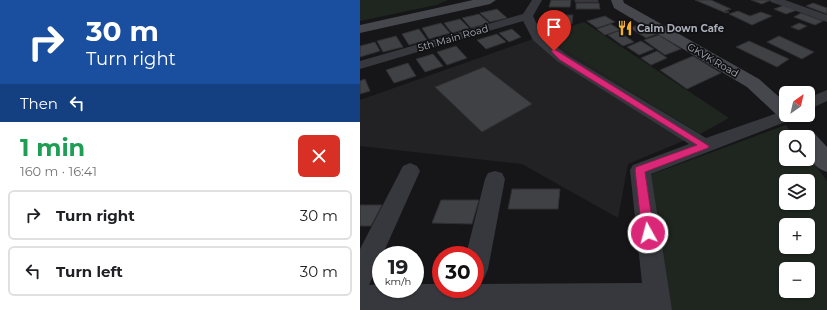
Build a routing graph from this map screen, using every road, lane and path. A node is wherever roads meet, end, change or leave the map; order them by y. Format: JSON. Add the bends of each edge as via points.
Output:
{"nodes":[{"id":1,"x":490,"y":0,"type":"edge"},
{"id":2,"x":537,"y":0,"type":"edge"},
{"id":3,"x":617,"y":0,"type":"edge"},
{"id":4,"x":775,"y":0,"type":"edge"},
{"id":5,"x":527,"y":16,"type":"junction"},
{"id":6,"x":827,"y":19,"type":"edge"},
{"id":7,"x":360,"y":29,"type":"edge"},
{"id":8,"x":360,"y":65,"type":"edge"},
{"id":9,"x":827,"y":95,"type":"edge"},
{"id":10,"x":815,"y":101,"type":"edge"},
{"id":11,"x":779,"y":107,"type":"edge"},
{"id":12,"x":779,"y":117,"type":"edge"},
{"id":13,"x":794,"y":122,"type":"edge"},
{"id":14,"x":800,"y":130,"type":"edge"},
{"id":15,"x":705,"y":146,"type":"junction"},
{"id":16,"x":815,"y":148,"type":"edge"},
{"id":17,"x":827,"y":163,"type":"edge"},
{"id":18,"x":410,"y":171,"type":"dead end"},
{"id":19,"x":495,"y":179,"type":"dead end"},
{"id":20,"x":480,"y":246,"type":"edge"},
{"id":21,"x":360,"y":276,"type":"edge"},
{"id":22,"x":484,"y":294,"type":"edge"},
{"id":23,"x":432,"y":295,"type":"edge"},
{"id":24,"x":360,"y":298,"type":"edge"},
{"id":25,"x":657,"y":303,"type":"edge"}],
"edges":[{"from":1,"to":7,"type":"main road"},
{"from":2,"to":5,"type":"street"},
{"from":3,"to":11,"type":"main road","name":"GKVK Road","via":[[618,5],[753,83]]},
{"from":4,"to":6,"type":"street"},
{"from":5,"to":8,"type":"street","name":"5th Main Road"},
{"from":5,"to":15,"type":"street","via":[[537,37],[562,58]]},
{"from":9,"to":10,"type":"street"},
{"from":12,"to":15,"type":"street"},
{"from":13,"to":14,"type":"main road","name":"GKVK Road"},
{"from":15,"to":25,"type":"street","via":[[640,170]]},
{"from":16,"to":17,"type":"main road","name":"GKVK Road"},
{"from":18,"to":21,"type":"street"},
{"from":19,"to":20,"type":"street"},
{"from":22,"to":25,"type":"street"},
{"from":23,"to":24,"type":"street"}]}
